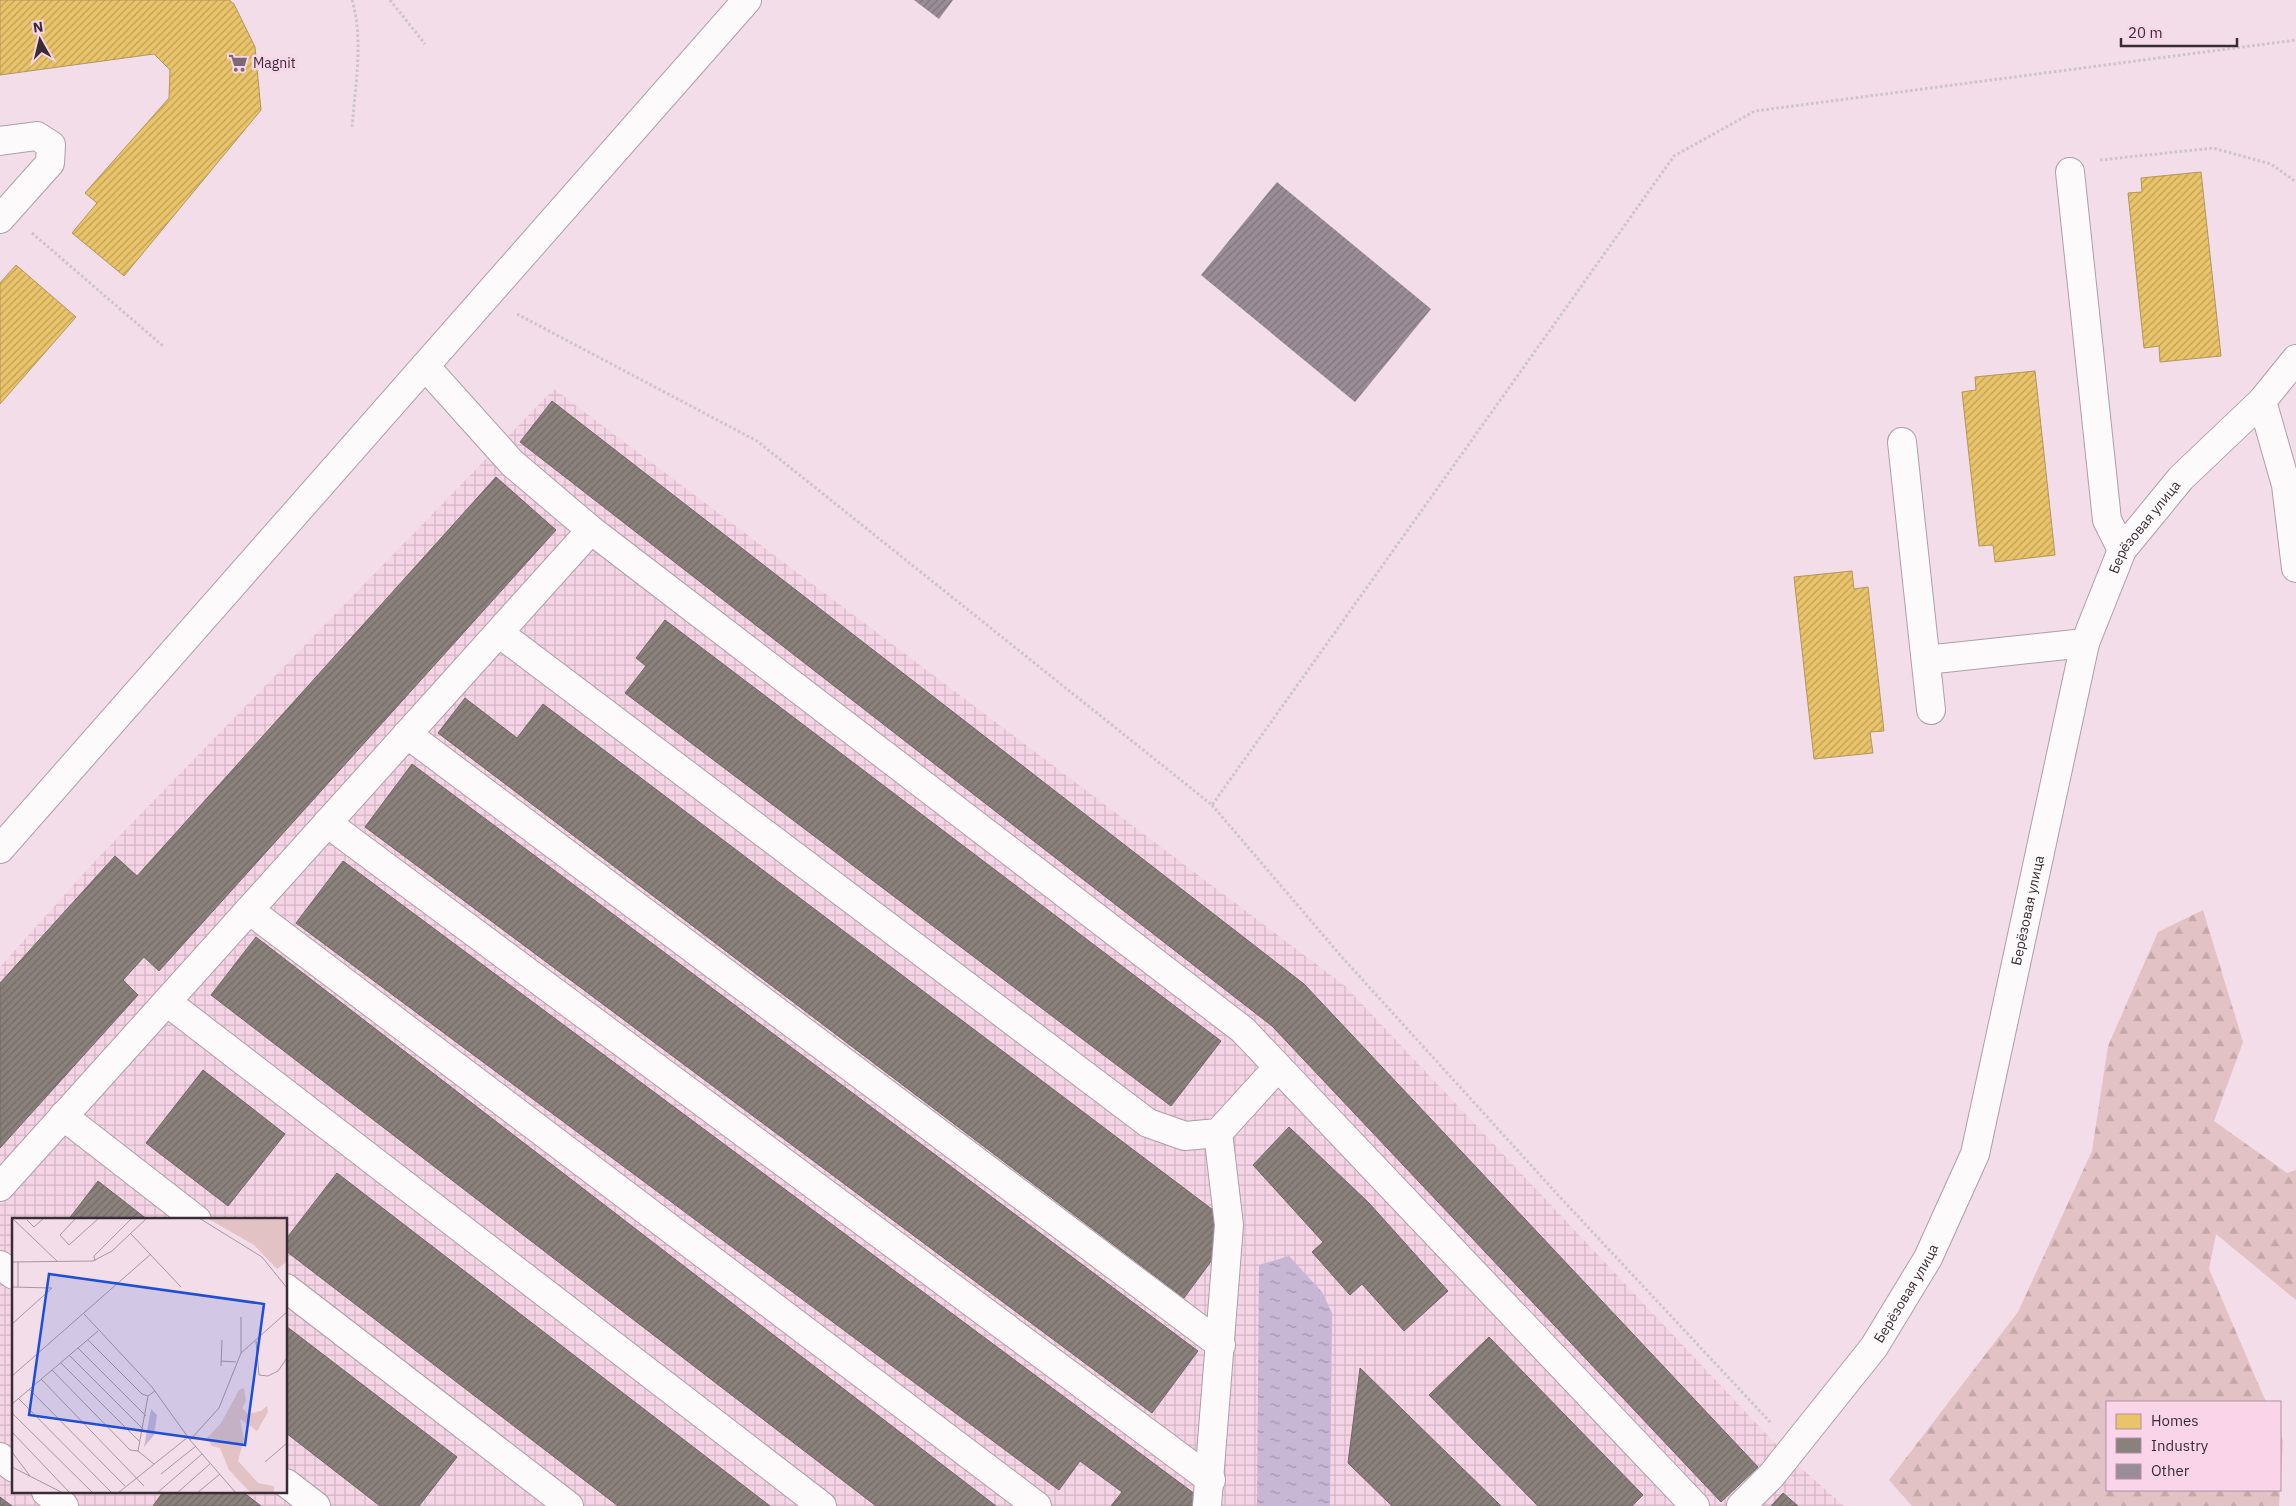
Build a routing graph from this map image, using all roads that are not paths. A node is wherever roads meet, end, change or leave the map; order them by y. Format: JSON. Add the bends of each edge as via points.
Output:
{"nodes":[{"id":1,"x":747,"y":0,"type":"edge"},
{"id":2,"x":0,"y":141,"type":"edge"},
{"id":3,"x":2070,"y":172,"type":"road end"},
{"id":4,"x":4,"y":215,"type":"edge"},
{"id":5,"x":2296,"y":359,"type":"edge"},
{"id":6,"x":424,"y":366,"type":"junction"},
{"id":7,"x":2262,"y":401,"type":"junction"},
{"id":8,"x":1902,"y":442,"type":"dead end"},
{"id":9,"x":591,"y":530,"type":"junction"},
{"id":10,"x":2122,"y":550,"type":"junction"},
{"id":11,"x":2296,"y":568,"type":"edge"},
{"id":12,"x":499,"y":632,"type":"junction"},
{"id":13,"x":2085,"y":643,"type":"junction"},
{"id":14,"x":1926,"y":660,"type":"junction"},
{"id":15,"x":1931,"y":710,"type":"dead end"},
{"id":16,"x":407,"y":734,"type":"junction"},
{"id":17,"x":327,"y":823,"type":"junction"},
{"id":18,"x":0,"y":849,"type":"edge"},
{"id":19,"x":249,"y":910,"type":"junction"},
{"id":20,"x":167,"y":1002,"type":"junction"},
{"id":21,"x":1278,"y":1067,"type":"junction"},
{"id":22,"x":63,"y":1116,"type":"junction"},
{"id":23,"x":1218,"y":1133,"type":"junction"},
{"id":24,"x":0,"y":1187,"type":"edge"},
{"id":25,"x":195,"y":1218,"type":"edge"},
{"id":26,"x":0,"y":1265,"type":"edge"},
{"id":27,"x":12,"y":1274,"type":"edge"},
{"id":28,"x":288,"y":1290,"type":"edge"},
{"id":29,"x":1221,"y":1346,"type":"junction"},
{"id":30,"x":0,"y":1457,"type":"edge"},
{"id":31,"x":12,"y":1466,"type":"edge"},
{"id":32,"x":288,"y":1485,"type":"edge"},
{"id":33,"x":1209,"y":1493,"type":"edge"},
{"id":34,"x":49,"y":1494,"type":"edge"},
{"id":35,"x":1689,"y":1504,"type":"edge"},
{"id":36,"x":64,"y":1506,"type":"edge"},
{"id":37,"x":316,"y":1506,"type":"edge"},
{"id":38,"x":569,"y":1506,"type":"edge"},
{"id":39,"x":822,"y":1506,"type":"edge"},
{"id":40,"x":1037,"y":1506,"type":"edge"},
{"id":41,"x":1741,"y":1506,"type":"edge"}],
"edges":[{"from":1,"to":6,"type":"street"},
{"from":2,"to":4,"type":"street","via":[[37,136],[50,145],[50,162]]},
{"from":3,"to":10,"type":"street","via":[[2107,520]]},
{"from":5,"to":7,"type":"street","name":"Берёзовая улица"},
{"from":6,"to":9,"type":"street","via":[[512,462]]},
{"from":6,"to":18,"type":"street"},
{"from":7,"to":10,"type":"street","name":"Берёзовая улица","via":[[2181,478]]},
{"from":7,"to":11,"type":"street","via":[[2286,485]]},
{"from":8,"to":14,"type":"street"},
{"from":9,"to":12,"type":"street"},
{"from":9,"to":21,"type":"street","via":[[1243,1030]]},
{"from":10,"to":13,"type":"street","name":"Берёзовая улица"},
{"from":12,"to":16,"type":"street"},
{"from":12,"to":23,"type":"street","via":[[1148,1123],[1185,1136]]},
{"from":13,"to":14,"type":"street"},
{"from":13,"to":41,"type":"street","name":"Берёзовая улица","via":[[1975,1154],[1928,1258],[1874,1347],[1771,1476]]},
{"from":14,"to":15,"type":"street"},
{"from":16,"to":17,"type":"street"},
{"from":16,"to":29,"type":"street"},
{"from":17,"to":19,"type":"street"},
{"from":17,"to":33,"type":"street"},
{"from":19,"to":20,"type":"street"},
{"from":19,"to":40,"type":"street"},
{"from":20,"to":22,"type":"street"},
{"from":20,"to":39,"type":"street"},
{"from":21,"to":23,"type":"street"},
{"from":21,"to":35,"type":"street"},
{"from":22,"to":24,"type":"street"},
{"from":22,"to":25,"type":"street"},
{"from":23,"to":29,"type":"street","via":[[1229,1225]]},
{"from":26,"to":27,"type":"street"},
{"from":28,"to":38,"type":"street"},
{"from":29,"to":33,"type":"street"},
{"from":30,"to":31,"type":"street"},
{"from":32,"to":37,"type":"street"},
{"from":34,"to":36,"type":"street"}]}
